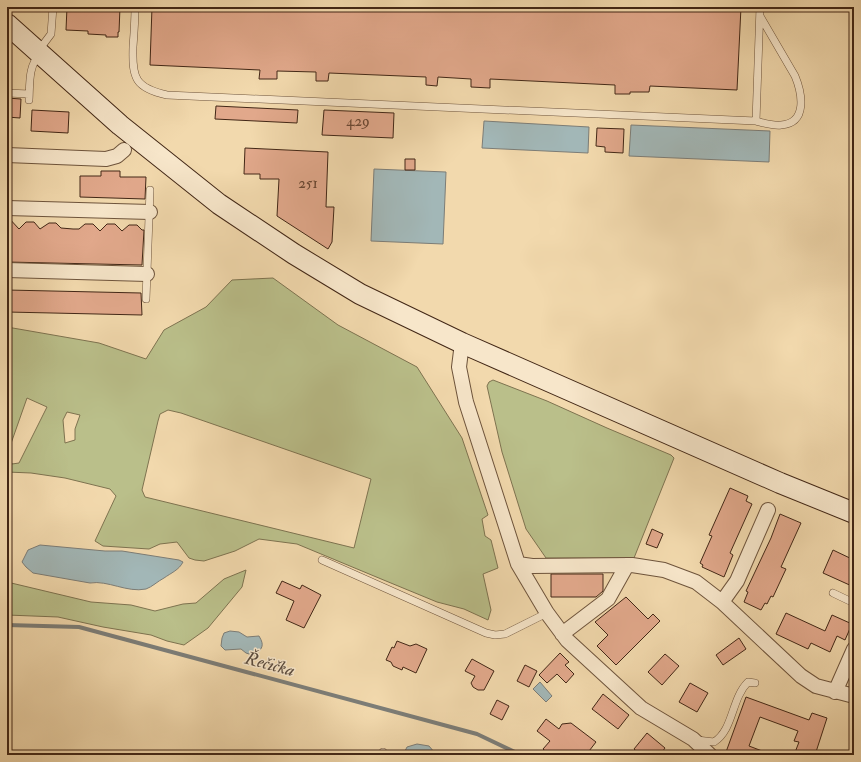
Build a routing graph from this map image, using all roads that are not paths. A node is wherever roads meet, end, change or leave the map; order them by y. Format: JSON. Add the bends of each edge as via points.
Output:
{"nodes":[{"id":1,"x":53,"y":7,"type":"edge"},
{"id":2,"x":135,"y":7,"type":"edge"},
{"id":3,"x":760,"y":7,"type":"edge"},
{"id":4,"x":760,"y":16,"type":"junction"},
{"id":5,"x":7,"y":24,"type":"edge"},
{"id":6,"x":39,"y":53,"type":"junction"},
{"id":7,"x":7,"y":93,"type":"edge"},
{"id":8,"x":756,"y":121,"type":"junction"},
{"id":9,"x":130,"y":144,"type":"junction"},
{"id":10,"x":7,"y":155,"type":"edge"},
{"id":11,"x":150,"y":190,"type":"dead end"},
{"id":12,"x":7,"y":208,"type":"edge"},
{"id":13,"x":150,"y":212,"type":"junction"},
{"id":14,"x":7,"y":270,"type":"edge"},
{"id":15,"x":147,"y":274,"type":"junction"},
{"id":16,"x":146,"y":299,"type":"dead end"},
{"id":17,"x":462,"y":343,"type":"junction"},
{"id":18,"x":768,"y":510,"type":"dead end"},
{"id":19,"x":854,"y":513,"type":"edge"},
{"id":20,"x":322,"y":560,"type":"dead end"},
{"id":21,"x":518,"y":564,"type":"junction"},
{"id":22,"x":628,"y":565,"type":"junction"},
{"id":23,"x":833,"y":593,"type":"dead end"},
{"id":24,"x":722,"y":602,"type":"junction"},
{"id":25,"x":854,"y":603,"type":"edge"},
{"id":26,"x":548,"y":613,"type":"junction"},
{"id":27,"x":562,"y":634,"type":"junction"},
{"id":28,"x":854,"y":649,"type":"edge"},
{"id":29,"x":755,"y":683,"type":"dead end"},
{"id":30,"x":835,"y":692,"type":"junction"},
{"id":31,"x":854,"y":696,"type":"edge"},
{"id":32,"x":693,"y":740,"type":"junction"},
{"id":33,"x":710,"y":755,"type":"edge"}],
"edges":[{"from":1,"to":6,"type":"lane","via":[[51,34]]},
{"from":2,"to":8,"type":"lane","via":[[135,75],[148,89],[167,95]]},
{"from":3,"to":4,"type":"lane"},
{"from":4,"to":8,"type":"lane"},
{"from":4,"to":8,"type":"lane","via":[[795,76],[802,102],[797,116],[788,124],[775,125]]},
{"from":5,"to":6,"type":"street"},
{"from":6,"to":7,"type":"lane","via":[[32,66],[29,97]]},
{"from":6,"to":9,"type":"street"},
{"from":9,"to":10,"type":"street","via":[[117,156],[106,159]]},
{"from":9,"to":17,"type":"street","via":[[294,254],[360,294]]},
{"from":11,"to":13,"type":"lane"},
{"from":12,"to":13,"type":"street"},
{"from":13,"to":15,"type":"lane"},
{"from":14,"to":15,"type":"street"},
{"from":15,"to":16,"type":"lane"},
{"from":17,"to":19,"type":"street"},
{"from":17,"to":21,"type":"street","via":[[459,367],[466,402]]},
{"from":18,"to":24,"type":"street","via":[[737,581]]},
{"from":20,"to":26,"type":"lane","via":[[486,633],[505,634]]},
{"from":21,"to":22,"type":"street"},
{"from":21,"to":26,"type":"street"},
{"from":22,"to":24,"type":"street","via":[[646,566],[677,574],[696,582]]},
{"from":22,"to":27,"type":"street","via":[[608,599]]},
{"from":23,"to":25,"type":"lane"},
{"from":24,"to":30,"type":"street","via":[[801,676],[816,686]]},
{"from":26,"to":27,"type":"street"},
{"from":27,"to":32,"type":"street","via":[[641,708]]},
{"from":28,"to":30,"type":"street"},
{"from":29,"to":32,"type":"lane","via":[[748,682],[738,694],[721,738],[714,742]]},
{"from":30,"to":31,"type":"street"},
{"from":32,"to":33,"type":"street"}]}
